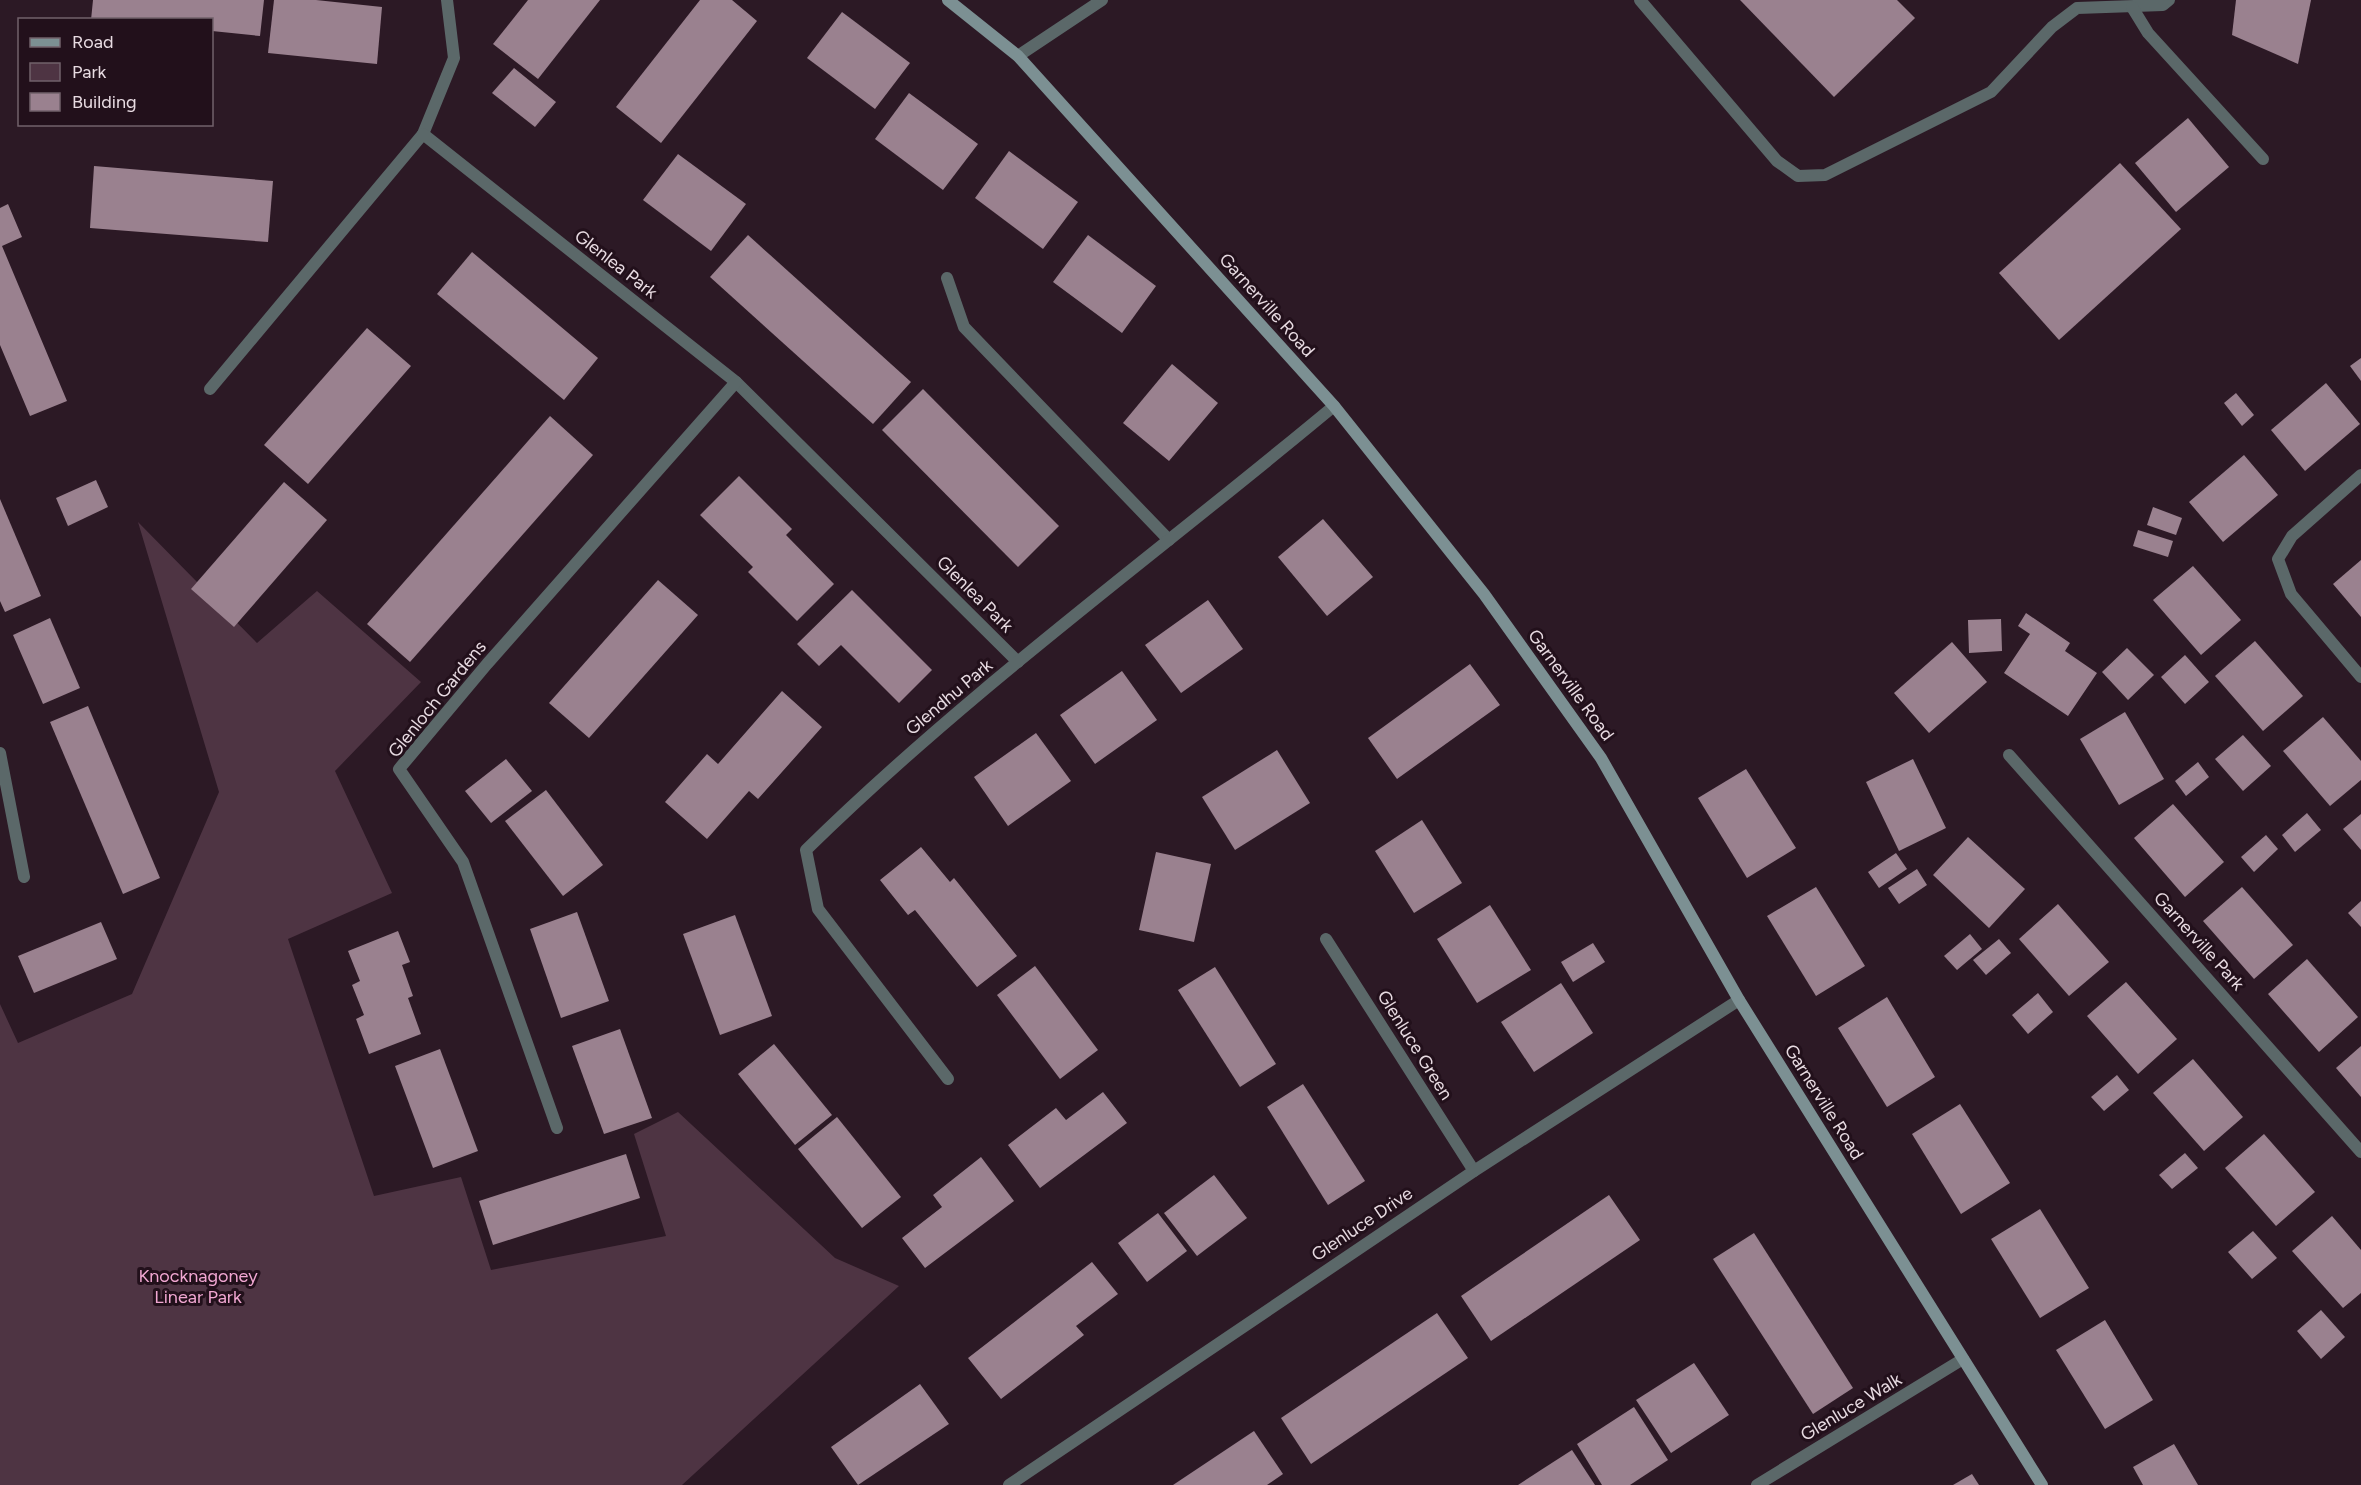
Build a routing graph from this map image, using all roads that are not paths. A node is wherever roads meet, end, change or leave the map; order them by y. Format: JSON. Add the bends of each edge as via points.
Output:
{"nodes":[{"id":1,"x":447,"y":0,"type":"edge"},
{"id":2,"x":948,"y":0,"type":"edge"},
{"id":3,"x":1102,"y":0,"type":"edge"},
{"id":4,"x":1640,"y":0,"type":"edge"},
{"id":5,"x":2169,"y":0,"type":"edge"},
{"id":6,"x":2132,"y":7,"type":"junction"},
{"id":7,"x":1018,"y":56,"type":"junction"},
{"id":8,"x":423,"y":134,"type":"junction"},
{"id":9,"x":2263,"y":159,"type":"dead end"},
{"id":10,"x":947,"y":278,"type":"dead end"},
{"id":11,"x":736,"y":382,"type":"junction"},
{"id":12,"x":210,"y":389,"type":"dead end"},
{"id":13,"x":1334,"y":406,"type":"junction"},
{"id":14,"x":2361,"y":475,"type":"edge"},
{"id":15,"x":1169,"y":540,"type":"junction"},
{"id":16,"x":1018,"y":662,"type":"junction"},
{"id":17,"x":2361,"y":677,"type":"edge"},
{"id":18,"x":0,"y":753,"type":"edge"},
{"id":19,"x":2009,"y":755,"type":"dead end"},
{"id":20,"x":24,"y":877,"type":"dead end"},
{"id":21,"x":1326,"y":939,"type":"dead end"},
{"id":22,"x":1739,"y":1000,"type":"junction"},
{"id":23,"x":948,"y":1078,"type":"dead end"},
{"id":24,"x":557,"y":1128,"type":"dead end"},
{"id":25,"x":2361,"y":1152,"type":"edge"},
{"id":26,"x":1473,"y":1171,"type":"junction"},
{"id":27,"x":1963,"y":1359,"type":"junction"},
{"id":28,"x":1009,"y":1485,"type":"edge"},
{"id":29,"x":1757,"y":1485,"type":"edge"},
{"id":30,"x":2042,"y":1485,"type":"edge"}],
"edges":[{"from":1,"to":8,"type":"street","via":[[454,58]]},
{"from":2,"to":7,"type":"street","name":"Garnerville Road"},
{"from":3,"to":7,"type":"street"},
{"from":4,"to":6,"type":"street","via":[[1777,161],[1798,176],[1825,175],[1991,92],[2052,27],[2077,8]]},
{"from":5,"to":6,"type":"street","via":[[2163,5]]},
{"from":6,"to":9,"type":"street","via":[[2148,33]]},
{"from":7,"to":13,"type":"street","name":"Garnerville Road"},
{"from":8,"to":11,"type":"street","name":"Glenlea Park"},
{"from":8,"to":12,"type":"street"},
{"from":10,"to":15,"type":"street","via":[[964,327]]},
{"from":11,"to":16,"type":"street","name":"Glenlea Park"},
{"from":11,"to":24,"type":"street","name":"Glenloch Gardens","via":[[399,769],[463,862]]},
{"from":13,"to":15,"type":"street","name":"Glendhu Park"},
{"from":13,"to":22,"type":"street","name":"Garnerville Road","via":[[1484,594],[1601,758]]},
{"from":14,"to":17,"type":"street","via":[[2292,536],[2278,559],[2291,594]]},
{"from":15,"to":16,"type":"street","name":"Glendhu Park"},
{"from":16,"to":23,"type":"street","name":"Glendhu Park","via":[[855,801],[806,850],[818,909]]},
{"from":18,"to":20,"type":"street"},
{"from":19,"to":25,"type":"street","name":"Garnerville Park"},
{"from":21,"to":26,"type":"street","name":"Glenluce Green"},
{"from":22,"to":26,"type":"street","name":"Glenluce Drive"},
{"from":22,"to":27,"type":"street","name":"Garnerville Road"},
{"from":26,"to":28,"type":"street","name":"Glenluce Drive"},
{"from":27,"to":29,"type":"street","name":"Glenluce Walk"},
{"from":27,"to":30,"type":"street","name":"Garnerville Road"}]}
